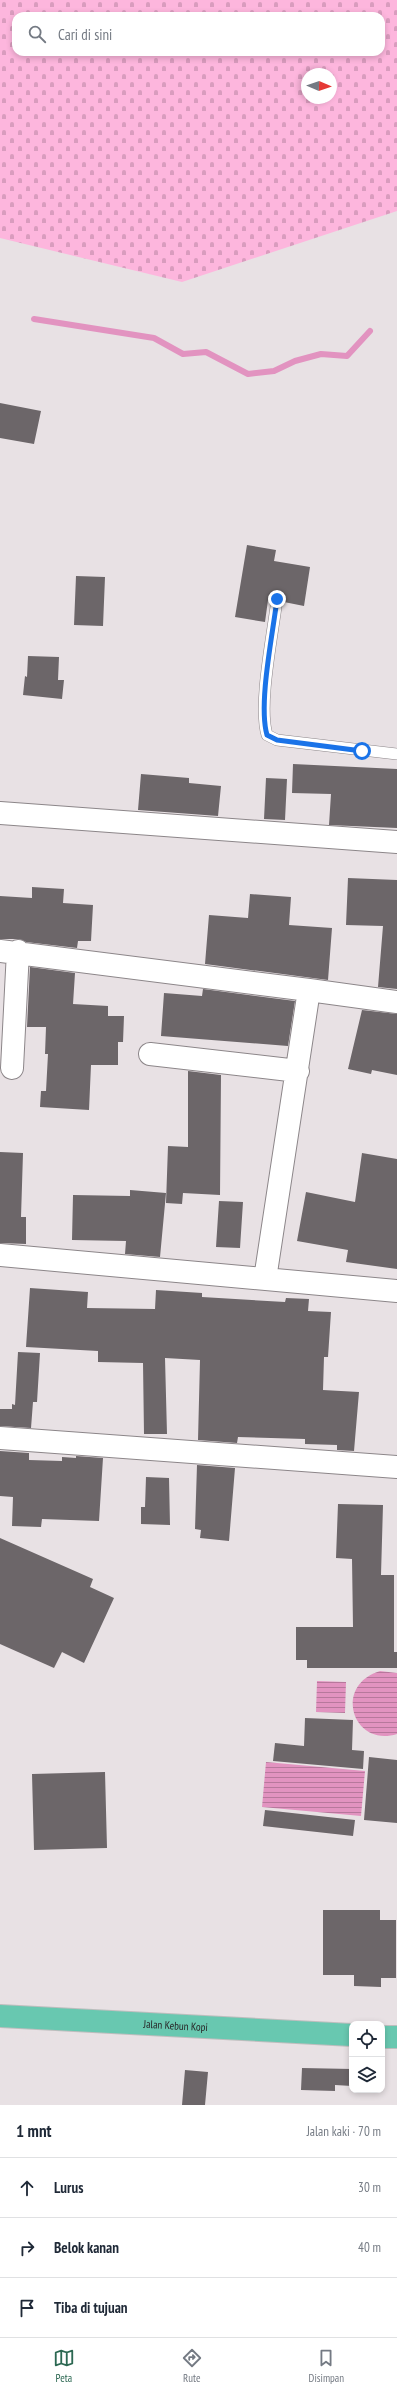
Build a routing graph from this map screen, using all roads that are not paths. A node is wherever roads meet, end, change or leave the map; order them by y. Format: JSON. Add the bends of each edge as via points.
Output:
{"nodes":[{"id":1,"x":277,"y":599,"type":"dead end"},
{"id":2,"x":397,"y":754,"type":"edge"},
{"id":3,"x":0,"y":813,"type":"edge"},
{"id":4,"x":397,"y":842,"type":"edge"},
{"id":5,"x":9,"y":951,"type":"edge"},
{"id":6,"x":309,"y":990,"type":"junction"},
{"id":7,"x":397,"y":1002,"type":"edge"},
{"id":8,"x":150,"y":1054,"type":"dead end"},
{"id":9,"x":12,"y":1068,"type":"dead end"},
{"id":10,"x":298,"y":1071,"type":"junction"},
{"id":11,"x":0,"y":1255,"type":"edge"},
{"id":12,"x":265,"y":1279,"type":"junction"},
{"id":13,"x":397,"y":1291,"type":"edge"},
{"id":14,"x":0,"y":1438,"type":"edge"},
{"id":15,"x":397,"y":1467,"type":"edge"},
{"id":16,"x":0,"y":2016,"type":"edge"},
{"id":17,"x":349,"y":2035,"type":"edge"},
{"id":18,"x":385,"y":2036,"type":"edge"},
{"id":19,"x":397,"y":2037,"type":"edge"}],
"edges":[{"from":1,"to":2,"type":"lane","via":[[266,686],[264,725],[267,735],[277,740]]},
{"from":3,"to":4,"type":"street"},
{"from":5,"to":6,"type":"street"},
{"from":5,"to":9,"type":"street"},
{"from":6,"to":7,"type":"street"},
{"from":6,"to":10,"type":"street"},
{"from":8,"to":10,"type":"street"},
{"from":10,"to":12,"type":"street"},
{"from":11,"to":12,"type":"street"},
{"from":12,"to":13,"type":"street"},
{"from":14,"to":15,"type":"street"},
{"from":16,"to":17,"type":"main road","name":"Jalan Kebun Kopi"},
{"from":18,"to":19,"type":"main road"}]}
